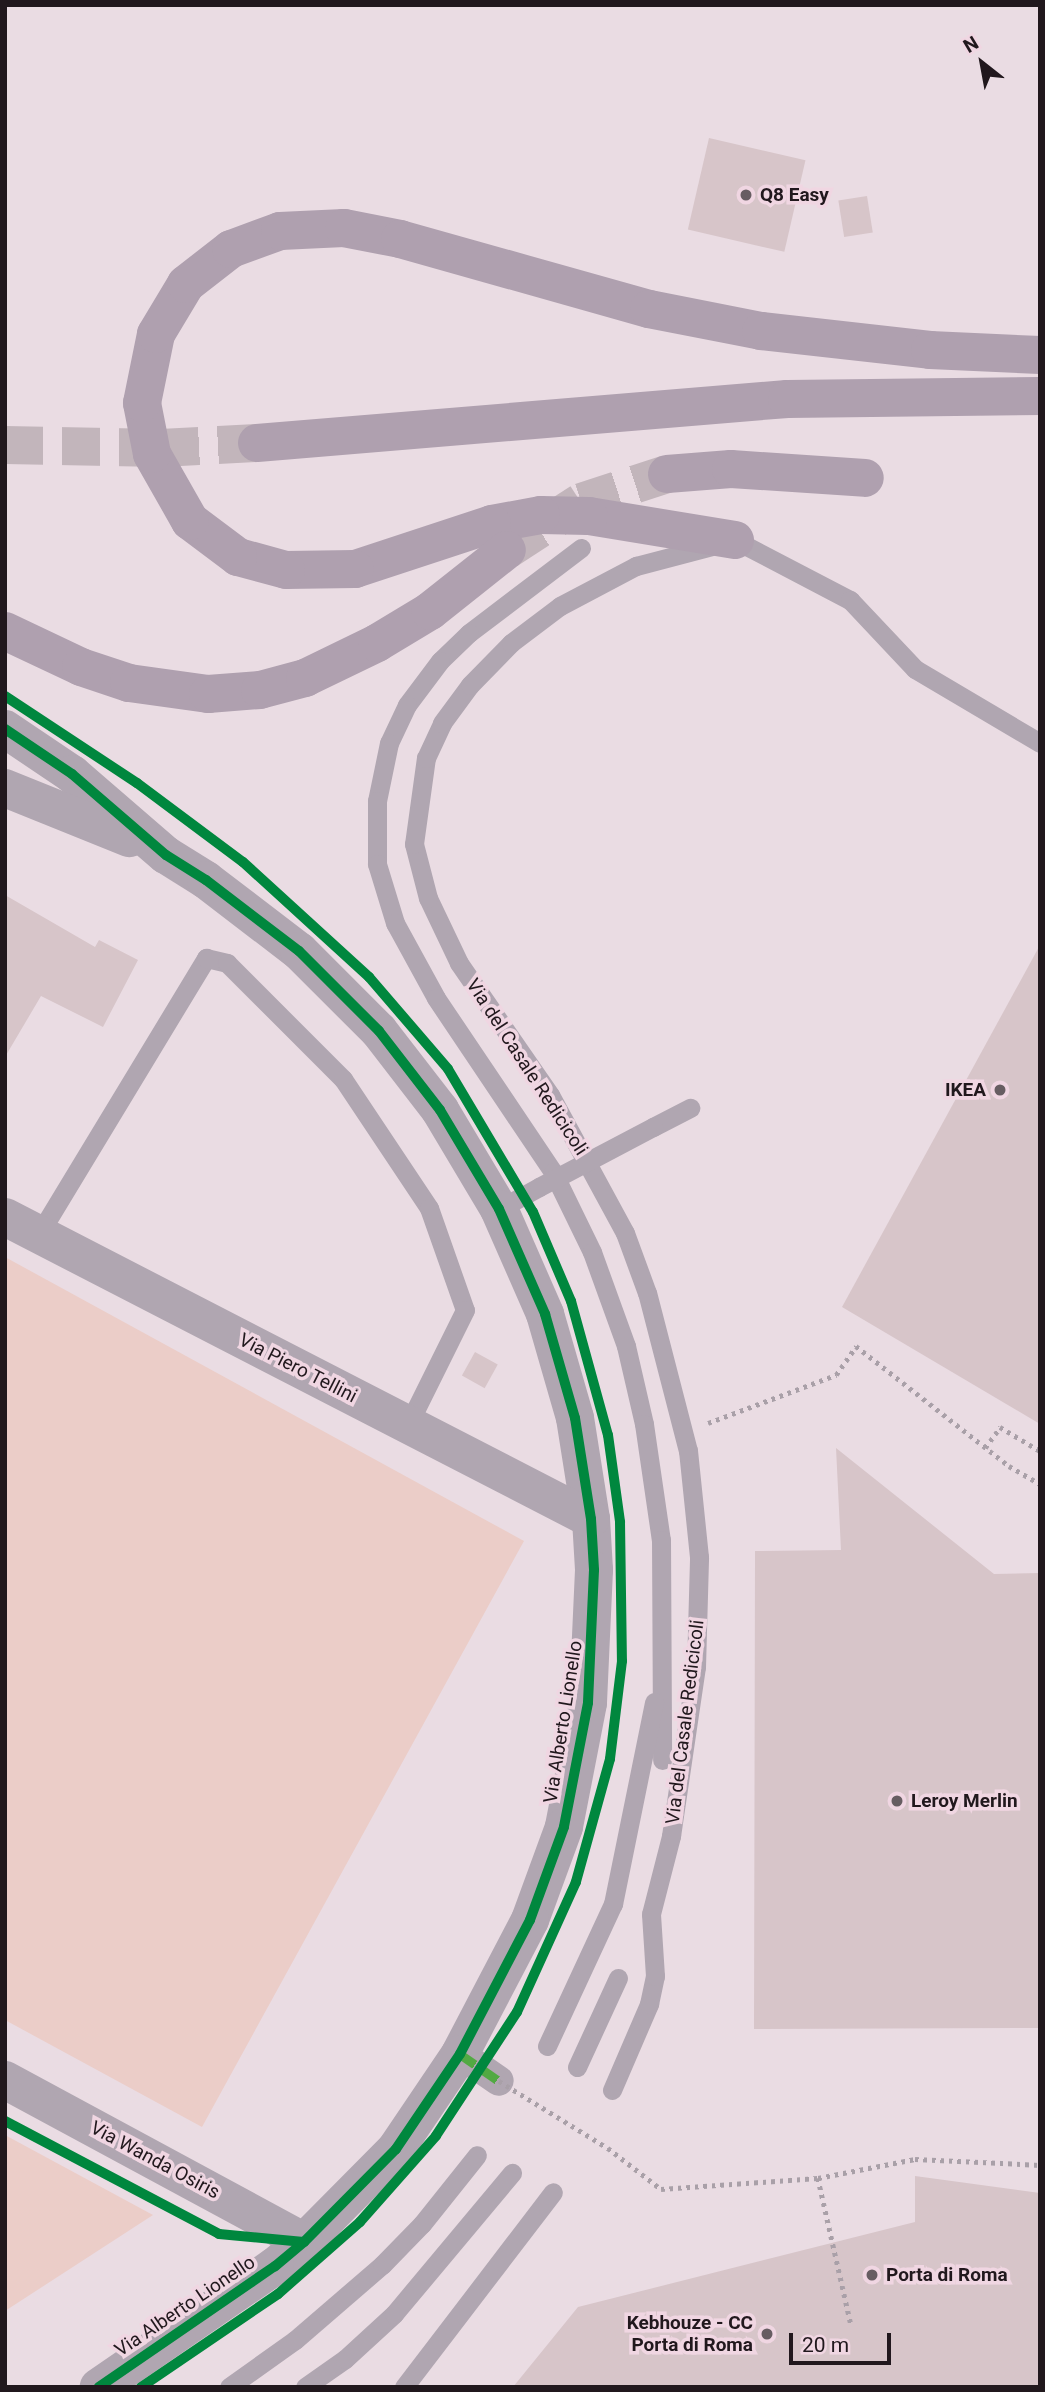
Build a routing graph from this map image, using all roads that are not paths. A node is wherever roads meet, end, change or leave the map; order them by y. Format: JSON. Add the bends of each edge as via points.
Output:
{"nodes":[{"id":1,"x":1040,"y":355,"type":"edge"},
{"id":2,"x":1040,"y":396,"type":"edge"},
{"id":3,"x":257,"y":443,"type":"tunnel mouth"},
{"id":4,"x":667,"y":474,"type":"tunnel mouth"},
{"id":5,"x":865,"y":478,"type":"dead end"},
{"id":6,"x":735,"y":540,"type":"junction"},
{"id":7,"x":581,"y":548,"type":"dead end"},
{"id":8,"x":507,"y":550,"type":"tunnel mouth"},
{"id":9,"x":5,"y":631,"type":"edge"},
{"id":10,"x":5,"y":729,"type":"edge"},
{"id":11,"x":1040,"y":743,"type":"edge"},
{"id":12,"x":5,"y":788,"type":"edge"},
{"id":13,"x":166,"y":855,"type":"junction"},
{"id":14,"x":690,"y":1108,"type":"dead end"},
{"id":15,"x":499,"y":1209,"type":"junction"},
{"id":16,"x":5,"y":1217,"type":"edge"},
{"id":17,"x":39,"y":1234,"type":"junction"},
{"id":18,"x":408,"y":1425,"type":"junction"},
{"id":19,"x":591,"y":1519,"type":"junction"},
{"id":20,"x":662,"y":1660,"type":"junction"},
{"id":21,"x":662,"y":1760,"type":"dead end"},
{"id":22,"x":618,"y":1978,"type":"dead end"},
{"id":23,"x":547,"y":2046,"type":"dead end"},
{"id":24,"x":460,"y":2054,"type":"junction"},
{"id":25,"x":578,"y":2067,"type":"dead end"},
{"id":26,"x":5,"y":2080,"type":"edge"},
{"id":27,"x":499,"y":2081,"type":"road end"},
{"id":28,"x":612,"y":2090,"type":"dead end"},
{"id":29,"x":477,"y":2155,"type":"dead end"},
{"id":30,"x":512,"y":2173,"type":"dead end"},
{"id":31,"x":553,"y":2192,"type":"dead end"},
{"id":32,"x":304,"y":2242,"type":"junction"},
{"id":33,"x":99,"y":2387,"type":"edge"},
{"id":34,"x":229,"y":2387,"type":"edge"},
{"id":35,"x":305,"y":2387,"type":"edge"},
{"id":36,"x":404,"y":2387,"type":"edge"}],
"edges":[{"from":1,"to":6,"type":"highway","via":[[930,350],[761,331],[649,309],[400,239],[344,228],[281,231],[231,248],[186,284],[156,334],[142,403],[152,454],[190,521],[238,557],[286,570],[355,569],[492,524],[541,515],[598,517]]},
{"from":2,"to":3,"type":"highway","via":[[787,399]]},
{"from":4,"to":5,"type":"highway","via":[[731,469]]},
{"from":6,"to":11,"type":"lane","via":[[850,600],[915,669]]},
{"from":6,"to":28,"type":"lane","name":"Via del Casale Redicicoli","via":[[619,573],[569,600],[511,643],[470,685],[442,723],[421,776],[415,814],[419,874],[449,945],[550,1095],[625,1233],[647,1293],[688,1451],[699,1558],[695,1679],[671,1836],[651,1914],[655,1976],[649,2004]]},
{"from":7,"to":20,"type":"lane","via":[[469,633],[440,661],[407,705],[389,743],[377,801],[377,863],[401,933],[436,998],[552,1172],[611,1298],[644,1424],[659,1528]]},
{"from":8,"to":9,"type":"highway","via":[[430,611],[377,643],[306,678],[260,690],[208,694],[129,683],[81,667]]},
{"from":10,"to":13,"type":"street","name":"Via Alberto Lionello","via":[[72,774]]},
{"from":12,"to":13,"type":"street"},
{"from":13,"to":15,"type":"street","name":"Via Alberto Lionello","via":[[263,922],[353,1003],[440,1110]]},
{"from":14,"to":15,"type":"lane","bridge":true},
{"from":15,"to":19,"type":"street","name":"Via Alberto Lionello","via":[[545,1314],[575,1418]]},
{"from":16,"to":17,"type":"street","name":"Via Piero Tellini"},
{"from":17,"to":18,"type":"street","name":"Via Piero Tellini"},
{"from":17,"to":18,"type":"lane","via":[[206,958],[227,963],[343,1079],[429,1208],[465,1310]]},
{"from":18,"to":19,"type":"street","name":"Via Piero Tellini"},
{"from":19,"to":24,"type":"street","name":"Via Alberto Lionello","via":[[592,1666],[567,1817],[530,1920]]},
{"from":20,"to":21,"type":"lane"},
{"from":20,"to":23,"type":"lane","via":[[613,1904]]},
{"from":22,"to":25,"type":"lane"},
{"from":24,"to":27,"type":"street"},
{"from":24,"to":32,"type":"street","name":"Via Alberto Lionello","via":[[396,2149]]},
{"from":26,"to":32,"type":"street","name":"Via Wanda Osiris"},
{"from":29,"to":34,"type":"lane","via":[[391,2256],[295,2340]]},
{"from":30,"to":35,"type":"lane","via":[[394,2314],[345,2359]]},
{"from":31,"to":36,"type":"lane"},
{"from":32,"to":33,"type":"street","name":"Via Alberto Lionello"}]}
